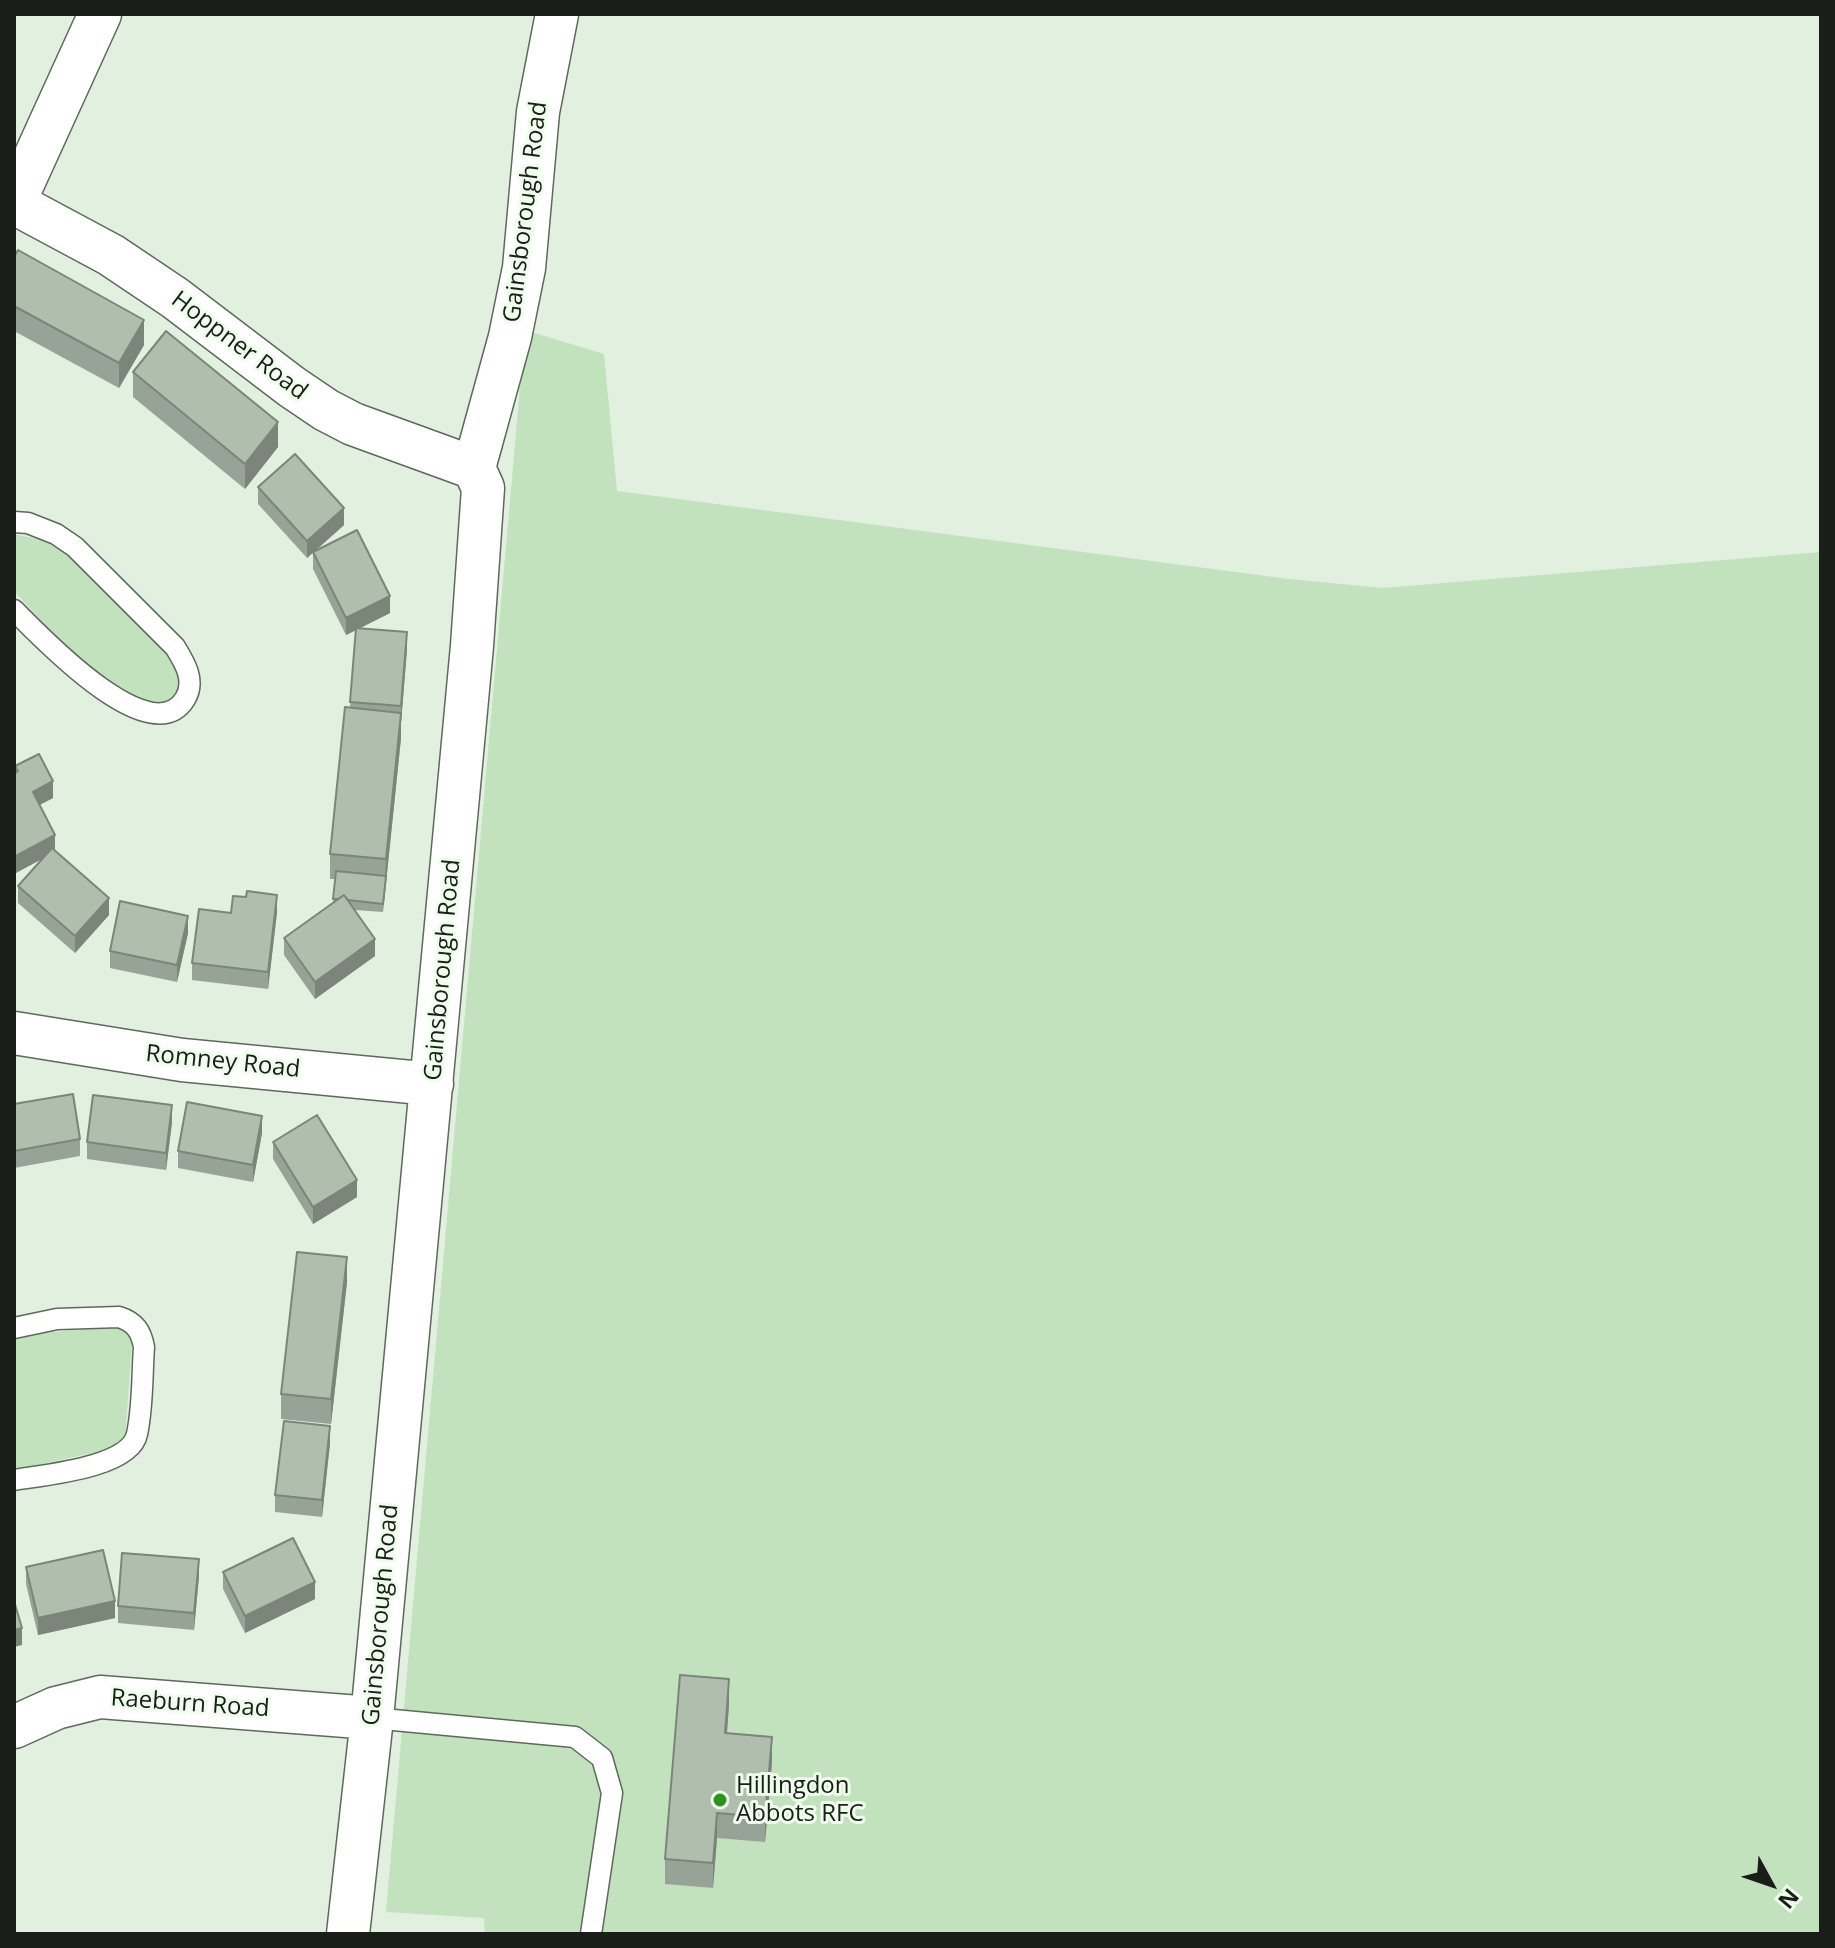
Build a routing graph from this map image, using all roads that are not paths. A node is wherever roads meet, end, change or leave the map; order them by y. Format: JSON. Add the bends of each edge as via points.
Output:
{"nodes":[{"id":1,"x":100,"y":14,"type":"edge"},
{"id":2,"x":557,"y":14,"type":"edge"},
{"id":3,"x":14,"y":203,"type":"edge"},
{"id":4,"x":474,"y":468,"type":"junction"},
{"id":5,"x":14,"y":522,"type":"edge"},
{"id":6,"x":14,"y":610,"type":"edge"},
{"id":7,"x":14,"y":1033,"type":"edge"},
{"id":8,"x":432,"y":1084,"type":"junction"},
{"id":9,"x":14,"y":1328,"type":"edge"},
{"id":10,"x":14,"y":1480,"type":"edge"},
{"id":11,"x":372,"y":1718,"type":"junction"},
{"id":12,"x":14,"y":1727,"type":"edge"},
{"id":13,"x":348,"y":1934,"type":"edge"},
{"id":14,"x":591,"y":1934,"type":"edge"}],
"edges":[{"from":1,"to":3,"type":"street"},
{"from":2,"to":4,"type":"street","name":"Gainsborough Road","via":[[538,112],[524,268]]},
{"from":3,"to":4,"type":"street","name":"Hoppner Road","via":[[124,264],[326,410]]},
{"from":4,"to":8,"type":"street","name":"Gainsborough Road","via":[[483,488],[482,504]]},
{"from":5,"to":6,"type":"lane","via":[[56,534],[122,593],[188,666],[186,697],[175,710],[160,715],[123,703]]},
{"from":7,"to":8,"type":"street","name":"Romney Road","via":[[182,1060]]},
{"from":8,"to":11,"type":"street","name":"Gainsborough Road"},
{"from":9,"to":10,"type":"lane","via":[[57,1319],[119,1317],[136,1327],[144,1347],[137,1434],[128,1449],[102,1463]]},
{"from":11,"to":12,"type":"street","name":"Raeburn Road","via":[[100,1697],[56,1708]]},
{"from":11,"to":13,"type":"street","name":"Gainsborough Road"},
{"from":11,"to":14,"type":"lane","via":[[575,1737],[602,1758],[612,1793]]}]}
